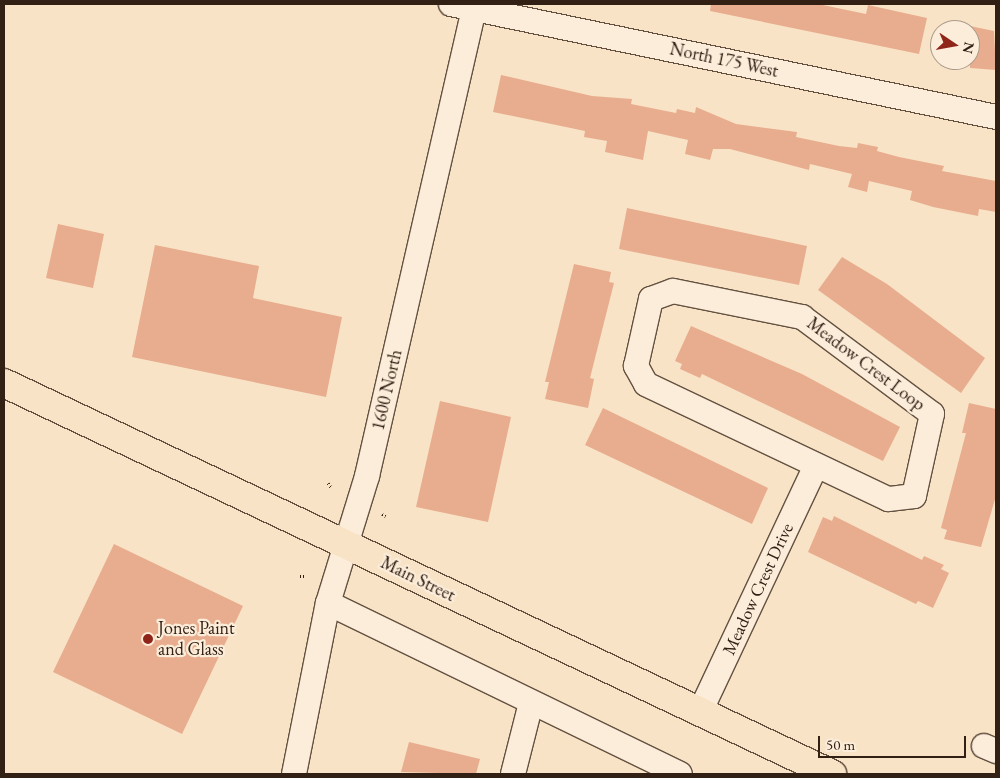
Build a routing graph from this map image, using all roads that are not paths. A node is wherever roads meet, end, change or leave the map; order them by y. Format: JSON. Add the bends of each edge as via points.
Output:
{"nodes":[{"id":1,"x":466,"y":6,"type":"edge"},
{"id":2,"x":996,"y":117,"type":"edge"},
{"id":3,"x":4,"y":383,"type":"edge"},
{"id":4,"x":816,"y":466,"type":"junction"},
{"id":5,"x":348,"y":546,"type":"junction"},
{"id":6,"x":328,"y":603,"type":"junction"},
{"id":7,"x":531,"y":704,"type":"junction"},
{"id":8,"x":700,"y":712,"type":"junction"},
{"id":9,"x":294,"y":774,"type":"edge"},
{"id":10,"x":513,"y":774,"type":"edge"},
{"id":11,"x":680,"y":774,"type":"edge"},
{"id":12,"x":832,"y":774,"type":"edge"}],
"edges":[{"from":1,"to":2,"type":"street","name":"North 175 West"},
{"from":1,"to":5,"type":"street","name":"1600 North"},
{"from":3,"to":5,"type":"main road","name":"Main Street"},
{"from":4,"to":4,"type":"street","name":"Meadow Crest Loop","via":[[888,500],[914,496],[932,414],[802,317],[673,290],[651,299],[636,366],[646,384]]},
{"from":4,"to":8,"type":"street","name":"Meadow Crest Drive"},
{"from":5,"to":6,"type":"street","name":"1600 North"},
{"from":5,"to":8,"type":"main road","name":"Main Street"},
{"from":6,"to":7,"type":"street"},
{"from":6,"to":9,"type":"street","name":"1600 North"},
{"from":7,"to":10,"type":"street"},
{"from":7,"to":11,"type":"street"},
{"from":8,"to":12,"type":"main road","name":"Main Street"}]}
